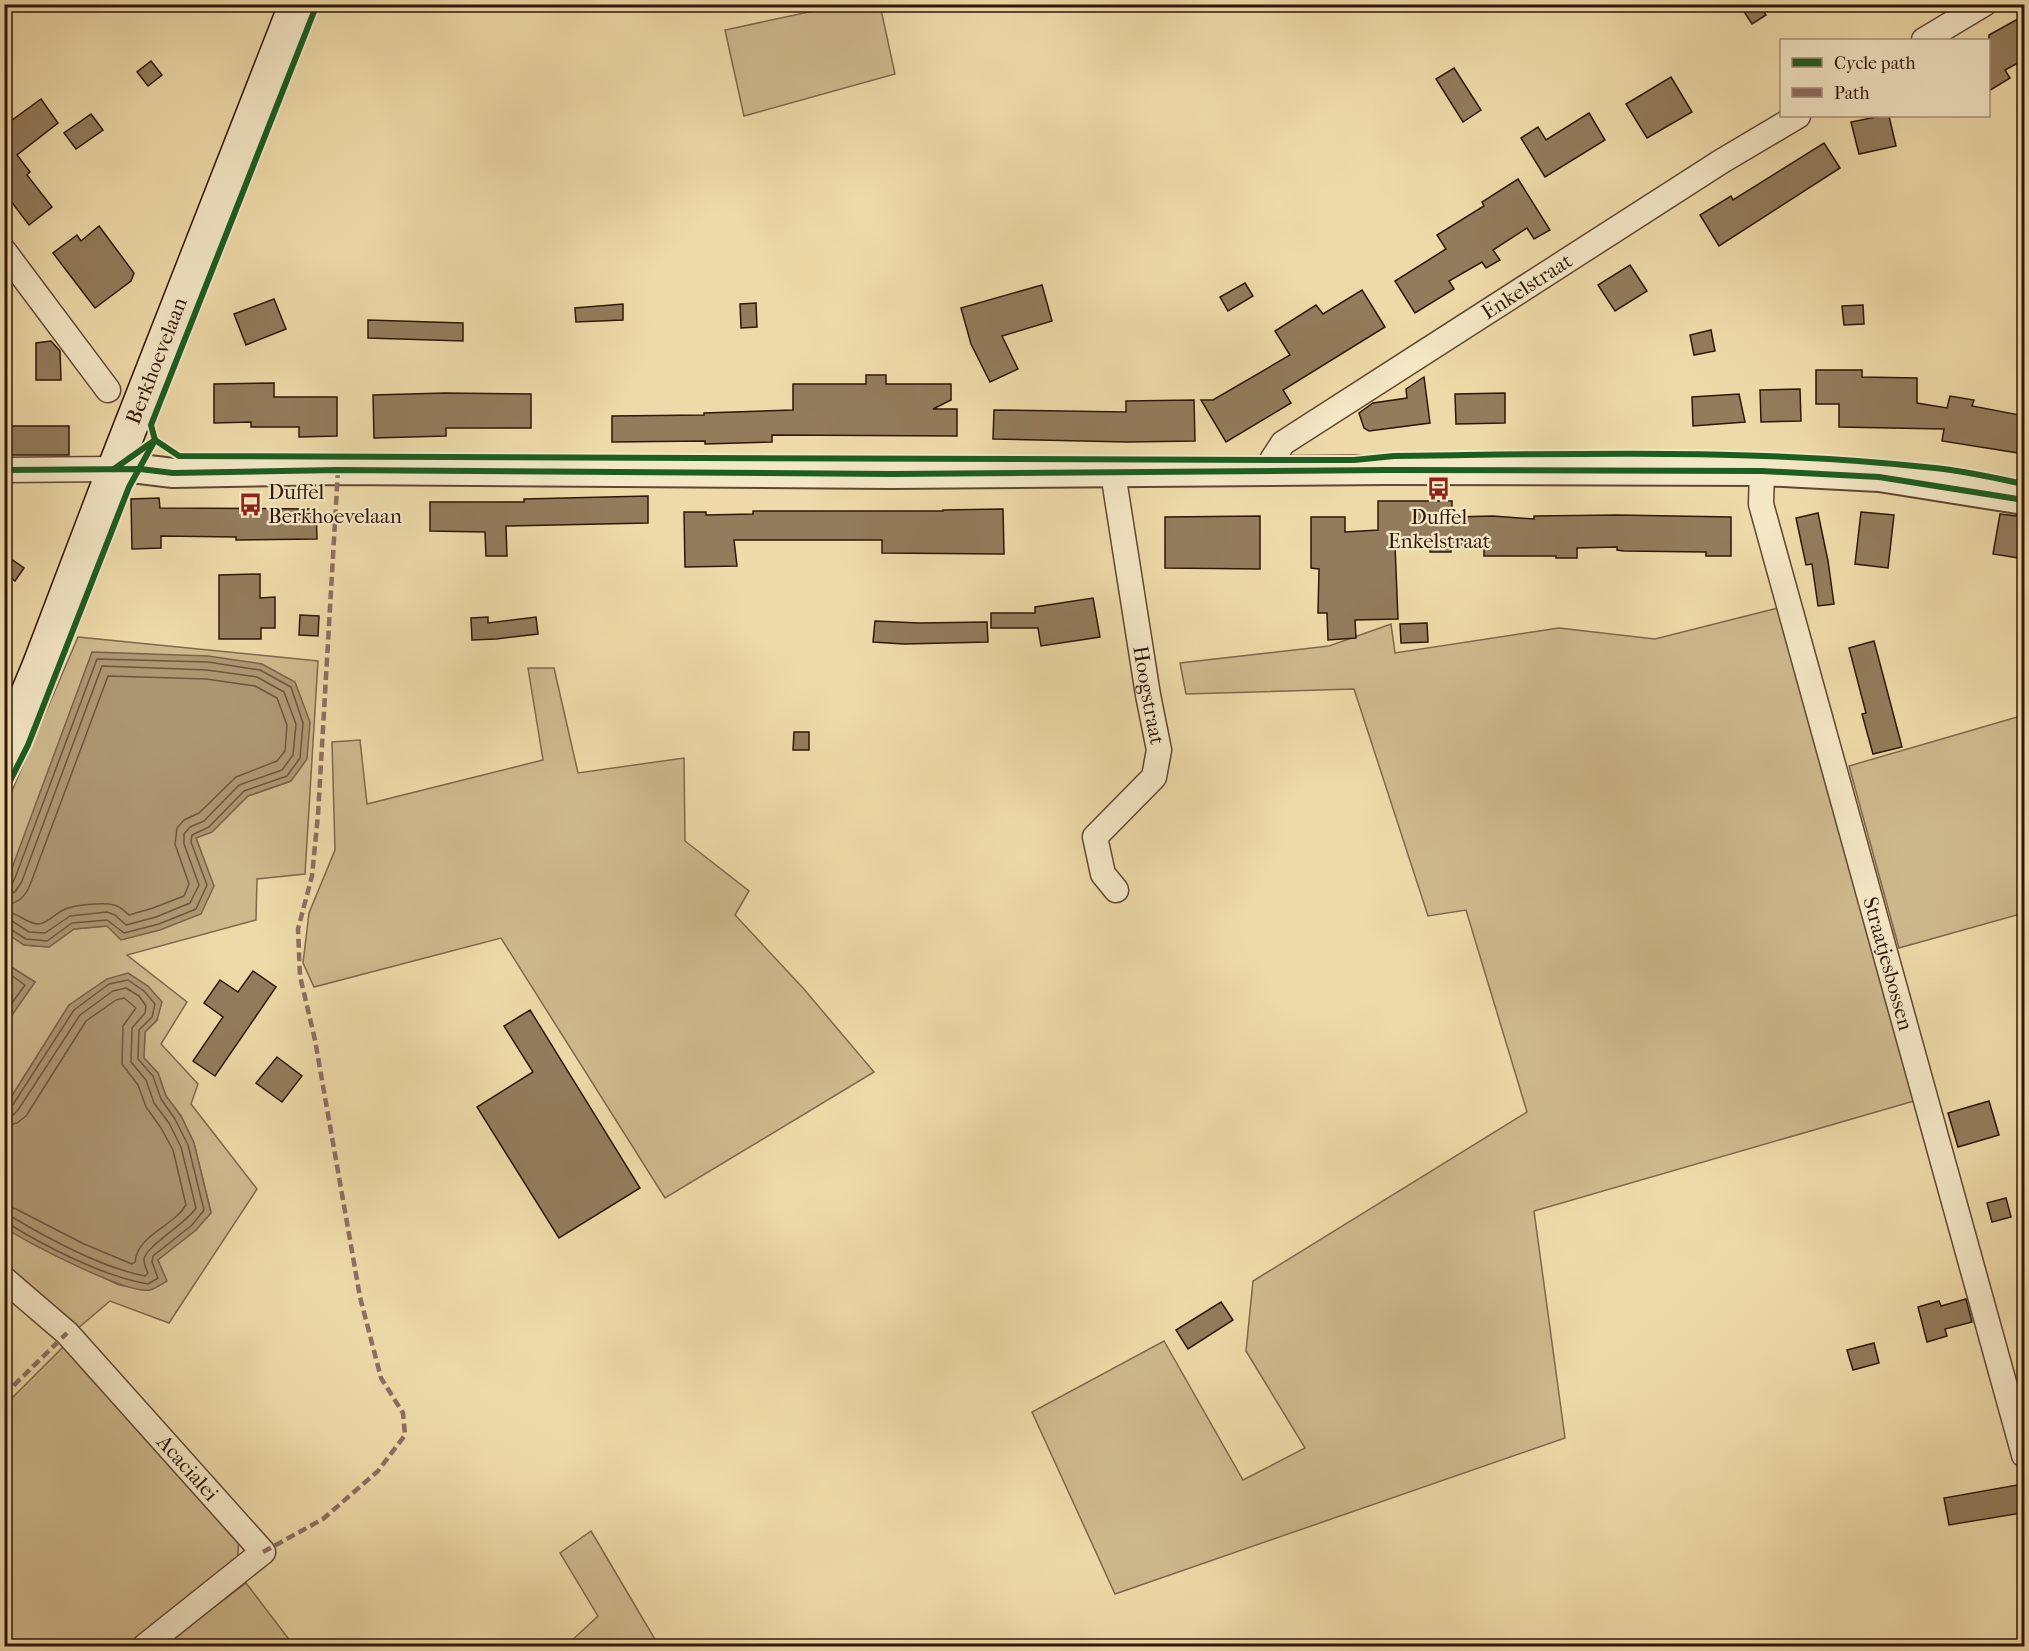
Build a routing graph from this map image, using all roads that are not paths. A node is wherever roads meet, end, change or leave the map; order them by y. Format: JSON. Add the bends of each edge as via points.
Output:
{"nodes":[{"id":1,"x":296,"y":4,"type":"edge"},
{"id":2,"x":1984,"y":4,"type":"edge"},
{"id":3,"x":1925,"y":39,"type":"edge"},
{"id":4,"x":1796,"y":117,"type":"edge"},
{"id":5,"x":4,"y":251,"type":"edge"},
{"id":6,"x":108,"y":390,"type":"dead end"},
{"id":7,"x":114,"y":469,"type":"junction"},
{"id":8,"x":4,"y":470,"type":"edge"},
{"id":9,"x":1271,"y":471,"type":"junction"},
{"id":10,"x":1761,"y":471,"type":"junction"},
{"id":11,"x":1113,"y":473,"type":"junction"},
{"id":12,"x":2025,"y":500,"type":"edge"},
{"id":13,"x":4,"y":750,"type":"edge"},
{"id":14,"x":1116,"y":890,"type":"dead end"},
{"id":15,"x":4,"y":1279,"type":"edge"},
{"id":16,"x":2025,"y":1455,"type":"edge"},
{"id":17,"x":145,"y":1647,"type":"edge"}],
"edges":[{"from":1,"to":7,"type":"main road","name":"Berkhoevelaan"},
{"from":2,"to":3,"type":"street"},
{"from":4,"to":9,"type":"street","name":"Enkelstraat","via":[[1282,443],[1272,460]]},
{"from":5,"to":6,"type":"street"},
{"from":7,"to":8,"type":"street"},
{"from":7,"to":11,"type":"street"},
{"from":7,"to":13,"type":"main road","name":"Berkhoevelaan"},
{"from":9,"to":10,"type":"street"},
{"from":9,"to":11,"type":"street"},
{"from":10,"to":12,"type":"street","via":[[1880,477]]},
{"from":10,"to":16,"type":"street","name":"Straatjesbossen","via":[[1761,504]]},
{"from":11,"to":14,"type":"street","name":"Hoogstraat","via":[[1159,750],[1154,777],[1095,837],[1103,874]]},
{"from":15,"to":17,"type":"street","name":"Acacialei","via":[[67,1333],[263,1552]]}]}
